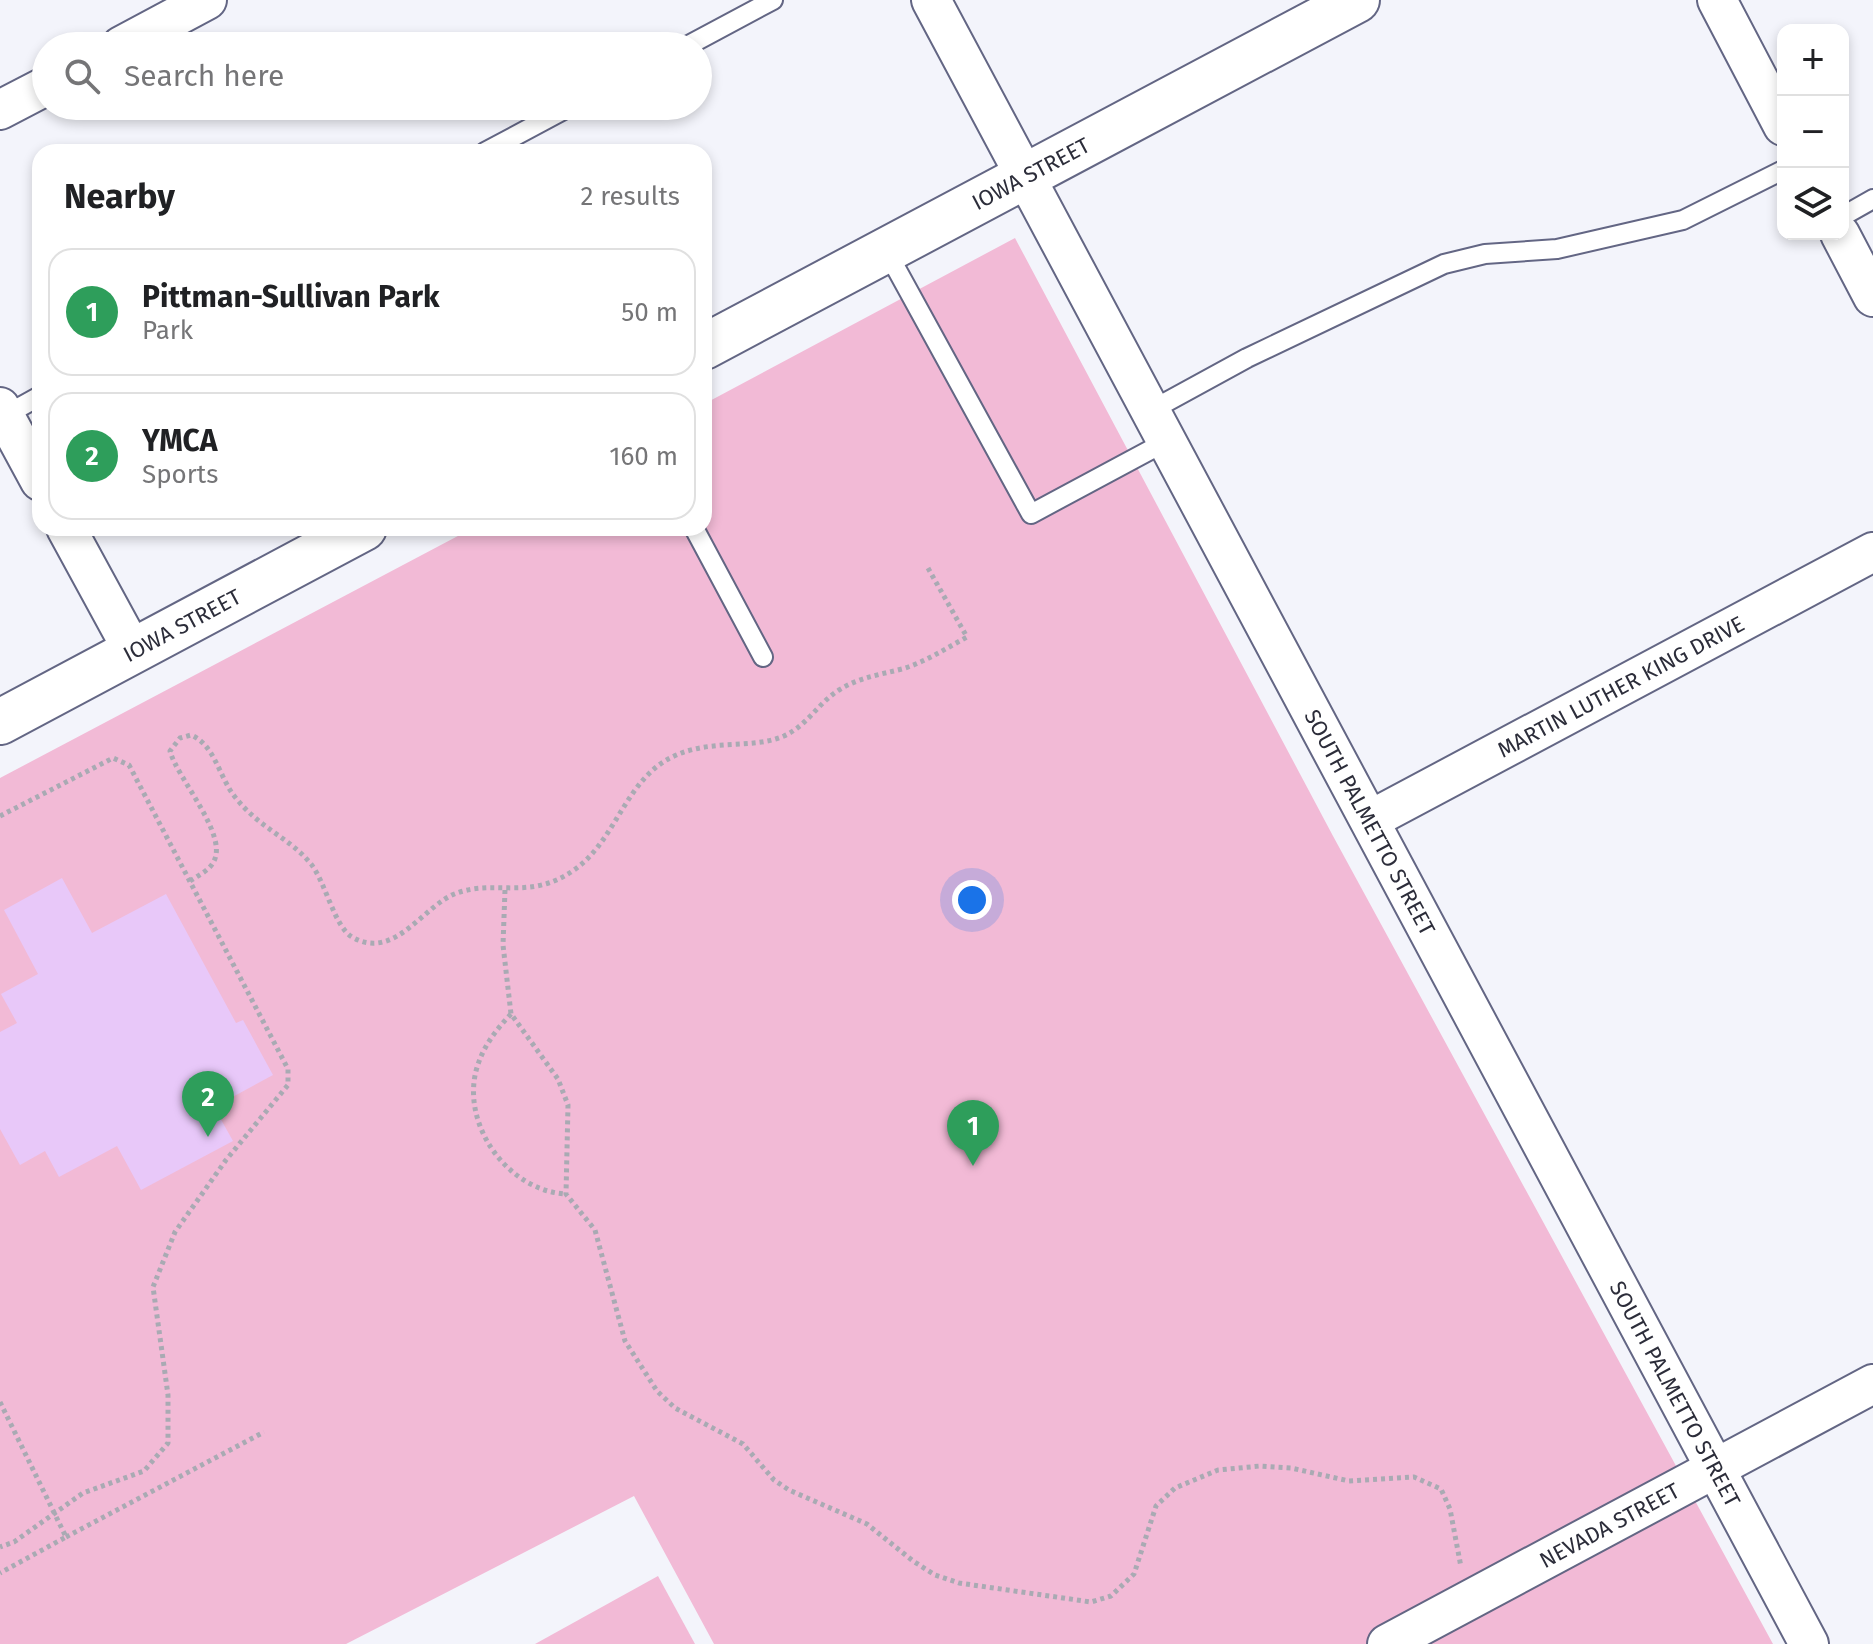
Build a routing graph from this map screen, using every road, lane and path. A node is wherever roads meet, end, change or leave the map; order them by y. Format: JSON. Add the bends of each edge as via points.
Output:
{"nodes":[{"id":1,"x":207,"y":0,"type":"edge"},
{"id":2,"x":773,"y":0,"type":"edge"},
{"id":3,"x":931,"y":0,"type":"edge"},
{"id":4,"x":1357,"y":0,"type":"edge"},
{"id":5,"x":1717,"y":0,"type":"edge"},
{"id":6,"x":147,"y":32,"type":"edge"},
{"id":7,"x":712,"y":33,"type":"edge"},
{"id":8,"x":32,"y":93,"type":"edge"},
{"id":9,"x":0,"y":110,"type":"edge"},
{"id":10,"x":1777,"y":115,"type":"edge"},
{"id":11,"x":545,"y":120,"type":"edge"},
{"id":12,"x":500,"y":144,"type":"edge"},
{"id":13,"x":1777,"y":173,"type":"edge"},
{"id":14,"x":1024,"y":177,"type":"junction"},
{"id":15,"x":1873,"y":199,"type":"edge"},
{"id":16,"x":1849,"y":213,"type":"edge"},
{"id":17,"x":1843,"y":240,"type":"edge"},
{"id":18,"x":886,"y":250,"type":"junction"},
{"id":19,"x":1873,"y":297,"type":"edge"},
{"id":20,"x":712,"y":343,"type":"edge"},
{"id":21,"x":32,"y":400,"type":"edge"},
{"id":22,"x":2,"y":413,"type":"edge"},
{"id":23,"x":1158,"y":426,"type":"junction"},
{"id":24,"x":32,"y":467,"type":"edge"},
{"id":25,"x":70,"y":536,"type":"edge"},
{"id":26,"x":349,"y":536,"type":"edge"},
{"id":27,"x":698,"y":536,"type":"edge"},
{"id":28,"x":1873,"y":552,"type":"edge"},
{"id":29,"x":928,"y":568,"type":"dead end"},
{"id":30,"x":133,"y":651,"type":"junction"},
{"id":31,"x":763,"y":657,"type":"dead end"},
{"id":32,"x":0,"y":722,"type":"edge"},
{"id":33,"x":0,"y":816,"type":"edge"},
{"id":34,"x":1370,"y":820,"type":"junction"},
{"id":35,"x":190,"y":881,"type":"junction"},
{"id":36,"x":505,"y":890,"type":"junction"},
{"id":37,"x":511,"y":1014,"type":"junction"},
{"id":38,"x":566,"y":1194,"type":"junction"},
{"id":39,"x":1873,"y":1384,"type":"edge"},
{"id":40,"x":0,"y":1402,"type":"edge"},
{"id":41,"x":264,"y":1432,"type":"dead end"},
{"id":42,"x":1715,"y":1469,"type":"junction"},
{"id":43,"x":52,"y":1513,"type":"junction"},
{"id":44,"x":66,"y":1537,"type":"junction"},
{"id":45,"x":0,"y":1547,"type":"edge"},
{"id":46,"x":0,"y":1573,"type":"edge"},
{"id":47,"x":1477,"y":1596,"type":"junction"},
{"id":48,"x":1387,"y":1644,"type":"edge"},
{"id":49,"x":1809,"y":1644,"type":"edge"}],
"edges":[{"from":1,"to":6,"type":"street"},
{"from":2,"to":7,"type":"lane"},
{"from":3,"to":14,"type":"street","name":"SOUTH PALMETTO STREET"},
{"from":4,"to":14,"type":"main road","name":"IOWA STREET"},
{"from":5,"to":10,"type":"street"},
{"from":8,"to":9,"type":"street"},
{"from":11,"to":12,"type":"lane"},
{"from":13,"to":23,"type":"lane","via":[[1683,220],[1557,249],[1485,254],[1444,264],[1247,358]]},
{"from":14,"to":18,"type":"main road","name":"IOWA STREET"},
{"from":14,"to":23,"type":"street","name":"SOUTH PALMETTO STREET"},
{"from":15,"to":16,"type":"lane"},
{"from":17,"to":19,"type":"street"},
{"from":18,"to":20,"type":"main road","name":"IOWA STREET"},
{"from":18,"to":23,"type":"lane","via":[[1031,514]]},
{"from":21,"to":22,"type":"lane"},
{"from":22,"to":24,"type":"street"},
{"from":23,"to":34,"type":"street","name":"SOUTH PALMETTO STREET"},
{"from":25,"to":30,"type":"street"},
{"from":26,"to":30,"type":"main road","name":"IOWA STREET"},
{"from":27,"to":31,"type":"lane"},
{"from":28,"to":34,"type":"street","name":"MARTIN LUTHER KING DRIVE"},
{"from":29,"to":36,"type":"path","via":[[967,637],[928,659],[871,674],[836,692],[812,718],[783,736],[709,745],[668,759],[639,785],[609,831],[574,870],[541,885]]},
{"from":30,"to":32,"type":"main road","name":"IOWA STREET"},
{"from":33,"to":35,"type":"path","via":[[113,758],[129,765]]},
{"from":34,"to":42,"type":"street","name":"SOUTH PALMETTO STREET"},
{"from":35,"to":36,"type":"path","via":[[206,871],[217,849],[170,751],[180,738],[191,735],[208,746],[246,811],[311,864],[352,937],[384,940],[416,925],[457,893]]},
{"from":35,"to":43,"type":"path","via":[[288,1069],[288,1085],[175,1232],[153,1287],[168,1395],[168,1443],[144,1471],[83,1493]]},
{"from":36,"to":37,"type":"path","via":[[503,945]]},
{"from":37,"to":38,"type":"path","via":[[558,1079],[568,1105]]},
{"from":37,"to":38,"type":"path","via":[[485,1046],[476,1072],[473,1099],[478,1119],[494,1152],[528,1185]]},
{"from":38,"to":47,"type":"path","via":[[595,1230],[625,1341],[657,1391],[675,1408],[743,1444],[789,1490],[867,1524],[935,1575],[1039,1597],[1091,1602],[1111,1596],[1134,1574],[1156,1506],[1175,1488],[1218,1470],[1260,1466],[1349,1481],[1414,1477],[1441,1489],[1450,1509],[1458,1561]]},
{"from":39,"to":42,"type":"street","name":"NEVADA STREET"},
{"from":40,"to":43,"type":"path"},
{"from":41,"to":44,"type":"path"},
{"from":42,"to":47,"type":"street","name":"NEVADA STREET"},
{"from":42,"to":49,"type":"street","name":"SOUTH PALMETTO STREET"},
{"from":43,"to":44,"type":"path"},
{"from":43,"to":45,"type":"path"},
{"from":44,"to":46,"type":"path"},
{"from":47,"to":48,"type":"street","name":"NEVADA STREET"}]}
